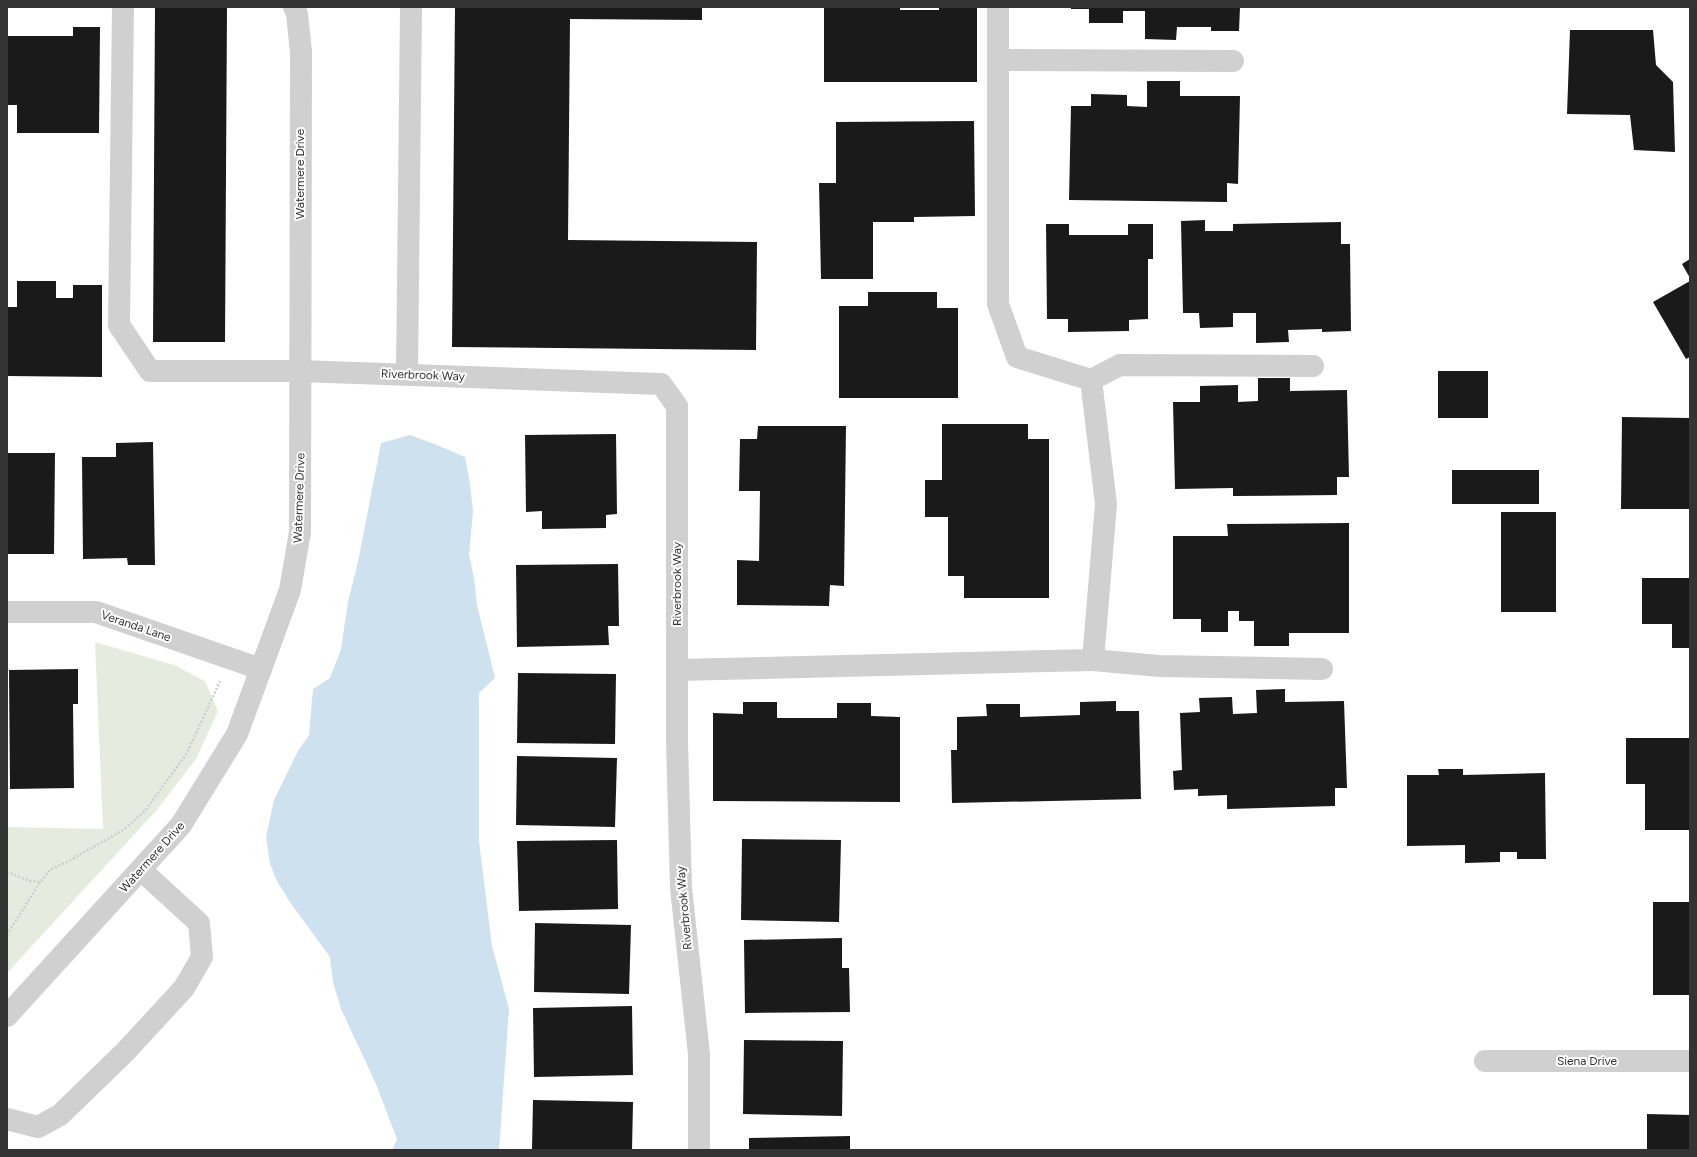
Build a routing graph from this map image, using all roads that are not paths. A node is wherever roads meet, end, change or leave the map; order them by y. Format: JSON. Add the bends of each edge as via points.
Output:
{"nodes":[{"id":1,"x":122,"y":7,"type":"edge"},
{"id":2,"x":294,"y":7,"type":"edge"},
{"id":3,"x":411,"y":7,"type":"edge"},
{"id":4,"x":998,"y":7,"type":"edge"},
{"id":5,"x":998,"y":60,"type":"junction"},
{"id":6,"x":1233,"y":61,"type":"dead end"},
{"id":7,"x":1312,"y":366,"type":"dead end"},
{"id":8,"x":300,"y":371,"type":"junction"},
{"id":9,"x":407,"y":374,"type":"junction"},
{"id":10,"x":1091,"y":380,"type":"junction"},
{"id":11,"x":7,"y":612,"type":"edge"},
{"id":12,"x":1093,"y":660,"type":"junction"},
{"id":13,"x":261,"y":669,"type":"junction"},
{"id":14,"x":1322,"y":669,"type":"dead end"},
{"id":15,"x":677,"y":670,"type":"junction"},
{"id":16,"x":141,"y":870,"type":"junction"},
{"id":17,"x":7,"y":1016,"type":"edge"},
{"id":18,"x":1485,"y":1061,"type":"dead end"},
{"id":19,"x":1690,"y":1061,"type":"edge"},
{"id":20,"x":7,"y":1119,"type":"edge"},
{"id":21,"x":699,"y":1150,"type":"edge"}],
"edges":[{"from":1,"to":8,"type":"street","name":"Riverbrook Way","via":[[119,325],[150,371]]},
{"from":2,"to":8,"type":"street","name":"Watermere Drive","via":[[301,52]]},
{"from":3,"to":9,"type":"street"},
{"from":4,"to":5,"type":"street"},
{"from":5,"to":6,"type":"street"},
{"from":5,"to":10,"type":"street","via":[[998,304],[1016,357]]},
{"from":7,"to":10,"type":"street","via":[[1120,365]]},
{"from":8,"to":9,"type":"street","name":"Riverbrook Way"},
{"from":8,"to":13,"type":"street","name":"Watermere Drive","via":[[300,532],[290,590]]},
{"from":9,"to":15,"type":"street","name":"Riverbrook Way","via":[[661,384],[677,406]]},
{"from":10,"to":12,"type":"street","via":[[1106,504]]},
{"from":11,"to":13,"type":"street","name":"Veranda Lane","via":[[96,612]]},
{"from":12,"to":14,"type":"street","via":[[1159,666]]},
{"from":12,"to":15,"type":"street"},
{"from":13,"to":16,"type":"street","name":"Watermere Drive","via":[[237,734],[182,825]]},
{"from":15,"to":21,"type":"street","name":"Riverbrook Way","via":[[681,888],[699,1054]]},
{"from":16,"to":17,"type":"street","name":"Watermere Drive"},
{"from":16,"to":20,"type":"street","via":[[199,923],[202,957],[184,988],[125,1052],[60,1115],[38,1126]]},
{"from":18,"to":19,"type":"street","name":"Siena Drive"}]}
